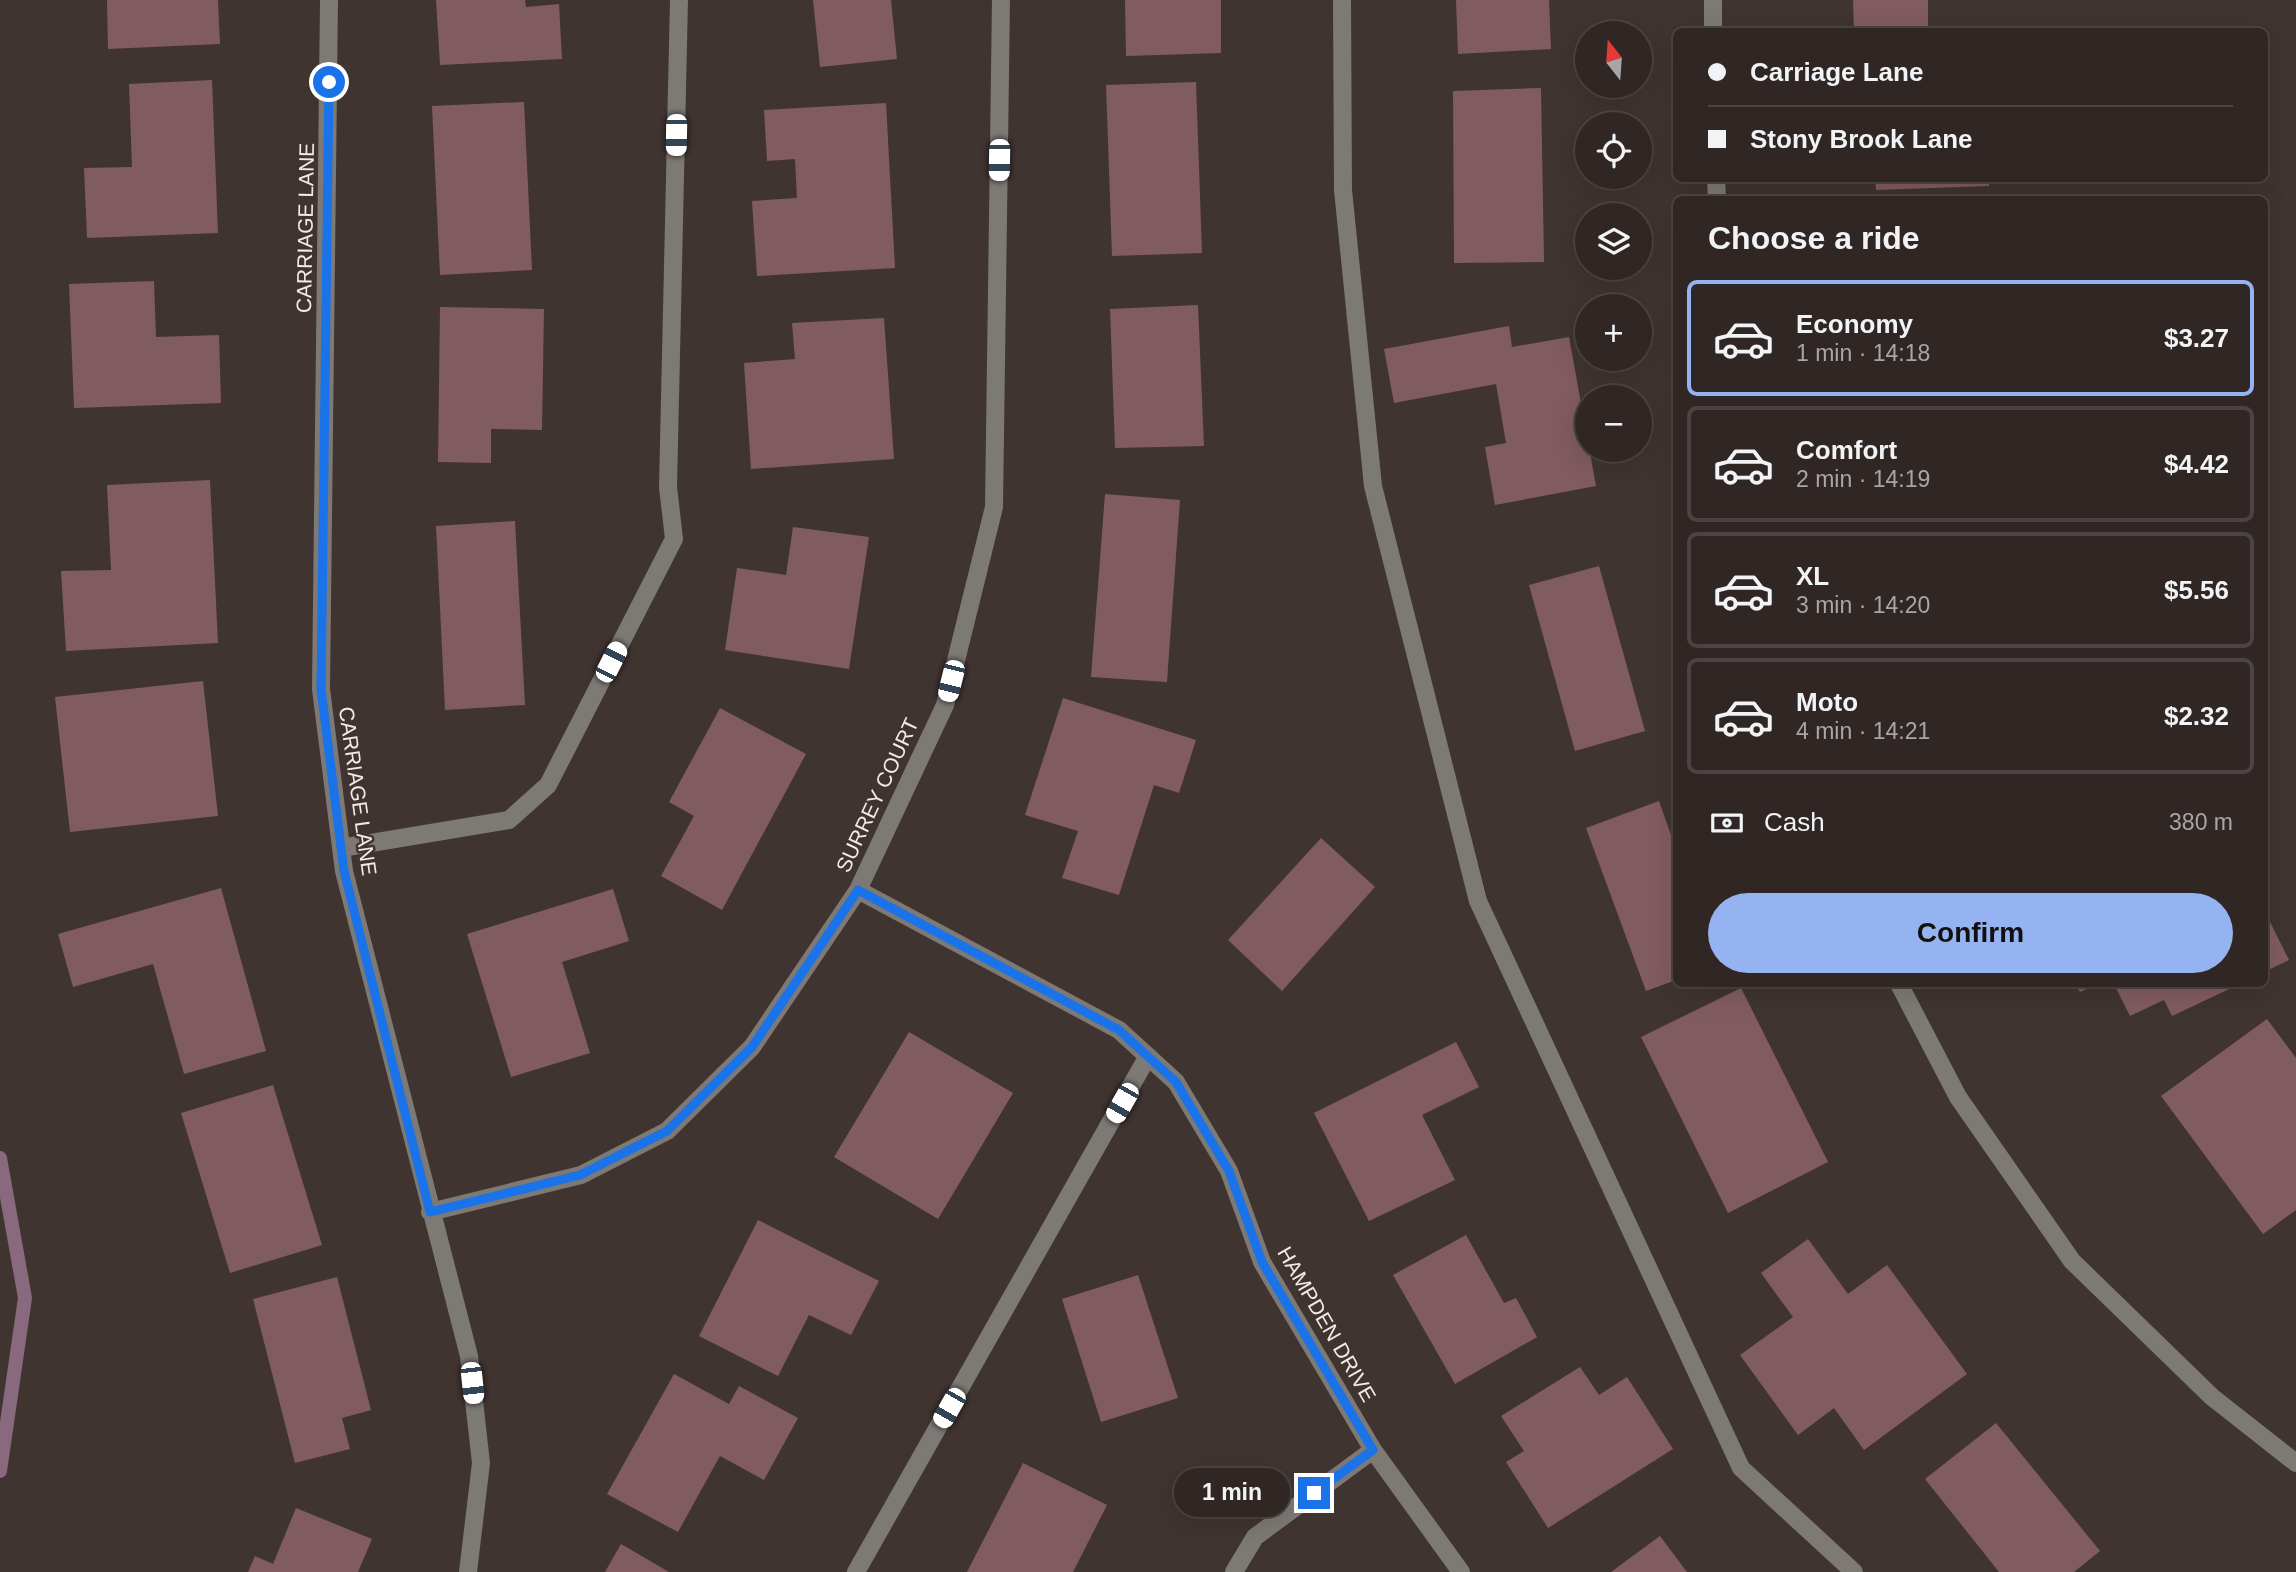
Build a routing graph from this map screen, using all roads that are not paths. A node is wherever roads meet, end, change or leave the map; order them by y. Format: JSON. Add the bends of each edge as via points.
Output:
{"nodes":[{"id":1,"x":329,"y":0,"type":"edge"},
{"id":2,"x":679,"y":0,"type":"edge"},
{"id":3,"x":1001,"y":0,"type":"edge"},
{"id":4,"x":1342,"y":0,"type":"edge"},
{"id":5,"x":1713,"y":0,"type":"edge"},
{"id":6,"x":1713,"y":28,"type":"edge"},
{"id":7,"x":341,"y":848,"type":"junction"},
{"id":8,"x":858,"y":890,"type":"junction"},
{"id":9,"x":1901,"y":987,"type":"edge"},
{"id":10,"x":1148,"y":1056,"type":"junction"},
{"id":11,"x":430,"y":1212,"type":"junction"},
{"id":12,"x":1373,"y":1450,"type":"junction"},
{"id":13,"x":2296,"y":1463,"type":"edge"},
{"id":14,"x":468,"y":1572,"type":"edge"},
{"id":15,"x":856,"y":1572,"type":"edge"},
{"id":16,"x":1234,"y":1572,"type":"edge"},
{"id":17,"x":1461,"y":1572,"type":"edge"},
{"id":18,"x":1854,"y":1572,"type":"edge"}],
"edges":[{"from":1,"to":7,"type":"street","name":"CARRIAGE LANE","via":[[321,689]]},
{"from":2,"to":7,"type":"street","via":[[668,487],[674,539],[548,785],[509,820]]},
{"from":3,"to":8,"type":"street","name":"SURREY COURT","via":[[994,507],[944,705]]},
{"from":4,"to":18,"type":"street","via":[[1343,190],[1374,486],[1478,901],[1741,1468]]},
{"from":5,"to":6,"type":"street"},
{"from":7,"to":11,"type":"street","name":"CARRIAGE LANE"},
{"from":8,"to":10,"type":"street","name":"HAMPDEN DRIVE","via":[[1119,1030]]},
{"from":8,"to":11,"type":"street","name":"SURREY COURT","via":[[752,1047],[667,1131],[580,1175]]},
{"from":9,"to":13,"type":"street","via":[[1958,1097],[2072,1261],[2212,1397]]},
{"from":10,"to":12,"type":"street","name":"HAMPDEN DRIVE","via":[[1176,1082],[1229,1171],[1262,1262]]},
{"from":10,"to":15,"type":"street"},
{"from":11,"to":14,"type":"street","name":"CARRIAGE LANE","via":[[469,1356],[477,1423],[481,1463]]},
{"from":12,"to":16,"type":"street","via":[[1255,1537]]},
{"from":12,"to":17,"type":"street","name":"HAMPDEN DRIVE"}]}
